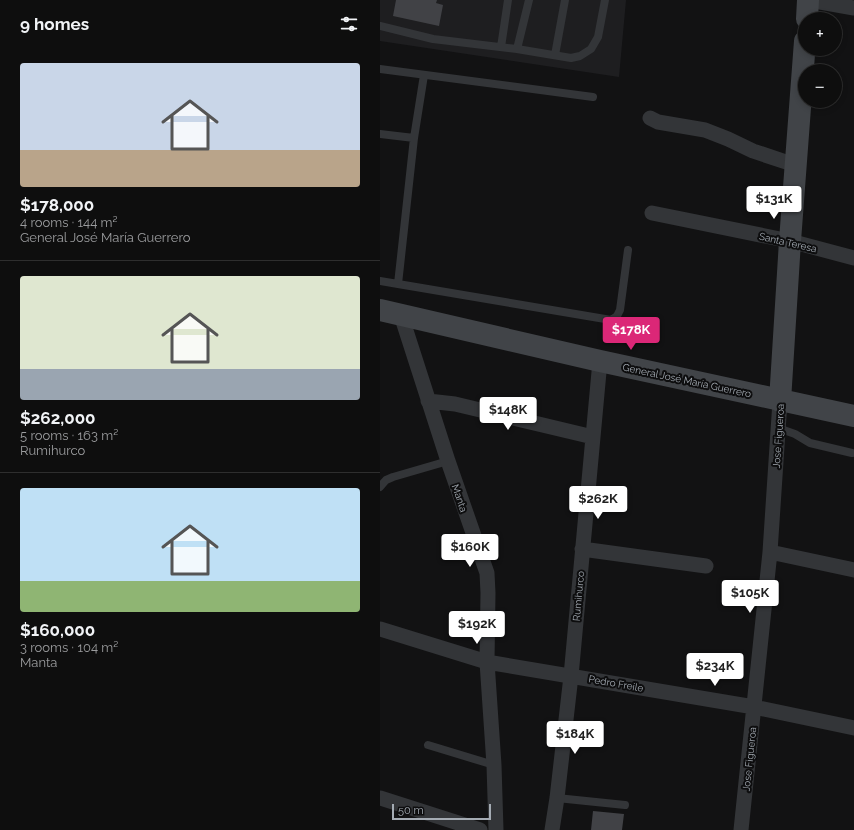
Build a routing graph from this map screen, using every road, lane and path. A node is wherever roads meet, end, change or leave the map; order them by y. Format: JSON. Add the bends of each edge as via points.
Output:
{"nodes":[{"id":1,"x":508,"y":0,"type":"edge"},
{"id":2,"x":529,"y":0,"type":"edge"},
{"id":3,"x":565,"y":0,"type":"edge"},
{"id":4,"x":605,"y":0,"type":"edge"},
{"id":5,"x":808,"y":0,"type":"edge"},
{"id":6,"x":854,"y":8,"type":"edge"},
{"id":7,"x":807,"y":12,"type":"edge"},
{"id":8,"x":380,"y":26,"type":"edge"},
{"id":9,"x":501,"y":47,"type":"junction"},
{"id":10,"x":517,"y":49,"type":"junction"},
{"id":11,"x":555,"y":55,"type":"junction"},
{"id":12,"x":804,"y":56,"type":"edge"},
{"id":13,"x":380,"y":69,"type":"edge"},
{"id":14,"x":424,"y":75,"type":"junction"},
{"id":15,"x":593,"y":98,"type":"dead end"},
{"id":16,"x":650,"y":118,"type":"dead end"},
{"id":17,"x":380,"y":134,"type":"edge"},
{"id":18,"x":414,"y":138,"type":"junction"},
{"id":19,"x":795,"y":164,"type":"junction"},
{"id":20,"x":652,"y":213,"type":"dead end"},
{"id":21,"x":790,"y":241,"type":"junction"},
{"id":22,"x":628,"y":250,"type":"dead end"},
{"id":23,"x":854,"y":258,"type":"edge"},
{"id":24,"x":380,"y":281,"type":"edge"},
{"id":25,"x":398,"y":284,"type":"junction"},
{"id":26,"x":390,"y":312,"type":"edge"},
{"id":27,"x":600,"y":362,"type":"junction"},
{"id":28,"x":428,"y":401,"type":"junction"},
{"id":29,"x":780,"y":401,"type":"junction"},
{"id":30,"x":854,"y":416,"type":"edge"},
{"id":31,"x":778,"y":428,"type":"junction"},
{"id":32,"x":593,"y":437,"type":"junction"},
{"id":33,"x":852,"y":453,"type":"dead end"},
{"id":34,"x":448,"y":461,"type":"junction"},
{"id":35,"x":380,"y":487,"type":"edge"},
{"id":36,"x":582,"y":549,"type":"junction"},
{"id":37,"x":770,"y":552,"type":"junction"},
{"id":38,"x":706,"y":566,"type":"dead end"},
{"id":39,"x":854,"y":570,"type":"edge"},
{"id":40,"x":380,"y":629,"type":"edge"},
{"id":41,"x":487,"y":662,"type":"junction"},
{"id":42,"x":570,"y":676,"type":"junction"},
{"id":43,"x":754,"y":707,"type":"junction"},
{"id":44,"x":854,"y":728,"type":"edge"},
{"id":45,"x":428,"y":745,"type":"dead end"},
{"id":46,"x":494,"y":765,"type":"junction"},
{"id":47,"x":380,"y":798,"type":"edge"},
{"id":48,"x":557,"y":798,"type":"junction"},
{"id":49,"x":625,"y":805,"type":"dead end"},
{"id":50,"x":480,"y":830,"type":"edge"},
{"id":51,"x":496,"y":830,"type":"edge"},
{"id":52,"x":552,"y":830,"type":"edge"},
{"id":53,"x":741,"y":830,"type":"edge"}],
"edges":[{"from":1,"to":9,"type":"lane"},
{"from":2,"to":10,"type":"lane"},
{"from":3,"to":11,"type":"lane"},
{"from":4,"to":11,"type":"lane","via":[[598,37],[591,50],[571,58]]},
{"from":5,"to":6,"type":"street"},
{"from":5,"to":7,"type":"street"},
{"from":8,"to":9,"type":"lane","via":[[433,39]]},
{"from":9,"to":10,"type":"lane"},
{"from":10,"to":11,"type":"lane"},
{"from":12,"to":19,"type":"street","name":"Jose Figueroa"},
{"from":13,"to":14,"type":"lane"},
{"from":14,"to":15,"type":"lane"},
{"from":14,"to":18,"type":"lane"},
{"from":16,"to":19,"type":"street","via":[[658,122],[705,130],[753,151]]},
{"from":17,"to":18,"type":"lane"},
{"from":18,"to":25,"type":"lane"},
{"from":19,"to":21,"type":"street","name":"Jose Figueroa"},
{"from":20,"to":21,"type":"street","name":"Santa Teresa"},
{"from":21,"to":23,"type":"street","name":"Santa Teresa"},
{"from":21,"to":29,"type":"street","name":"Jose Figueroa"},
{"from":22,"to":25,"type":"lane","via":[[620,310],[611,320]]},
{"from":24,"to":25,"type":"lane"},
{"from":26,"to":27,"type":"street","name":"General José María Guerrero"},
{"from":26,"to":28,"type":"street","name":"Manta"},
{"from":27,"to":29,"type":"street","name":"General José María Guerrero"},
{"from":27,"to":32,"type":"street","name":"Rumihurco"},
{"from":28,"to":32,"type":"street","via":[[455,404]]},
{"from":28,"to":34,"type":"street","name":"Manta"},
{"from":29,"to":30,"type":"street","name":"General José María Guerrero"},
{"from":29,"to":31,"type":"street","name":"Jose Figueroa"},
{"from":31,"to":33,"type":"lane","via":[[810,443]]},
{"from":31,"to":37,"type":"street","name":"Jose Figueroa"},
{"from":32,"to":36,"type":"street","name":"Rumihurco"},
{"from":34,"to":35,"type":"lane","via":[[393,476]]},
{"from":34,"to":41,"type":"street","name":"Manta","via":[[487,573]]},
{"from":36,"to":38,"type":"street"},
{"from":36,"to":42,"type":"street","name":"Rumihurco"},
{"from":37,"to":39,"type":"street"},
{"from":37,"to":43,"type":"street","name":"Jose Figueroa"},
{"from":40,"to":41,"type":"street","name":"Pedro Freile"},
{"from":41,"to":42,"type":"street","name":"Pedro Freile"},
{"from":41,"to":46,"type":"street","name":"Manta"},
{"from":42,"to":43,"type":"street","name":"Pedro Freile"},
{"from":42,"to":48,"type":"street","name":"Rumihurco"},
{"from":43,"to":44,"type":"street","name":"Pedro Freile"},
{"from":43,"to":53,"type":"street","name":"Jose Figueroa"},
{"from":45,"to":46,"type":"lane"},
{"from":46,"to":51,"type":"street","name":"Manta"},
{"from":47,"to":50,"type":"street"},
{"from":48,"to":49,"type":"lane"},
{"from":48,"to":52,"type":"street","name":"Rumihurco"}]}
